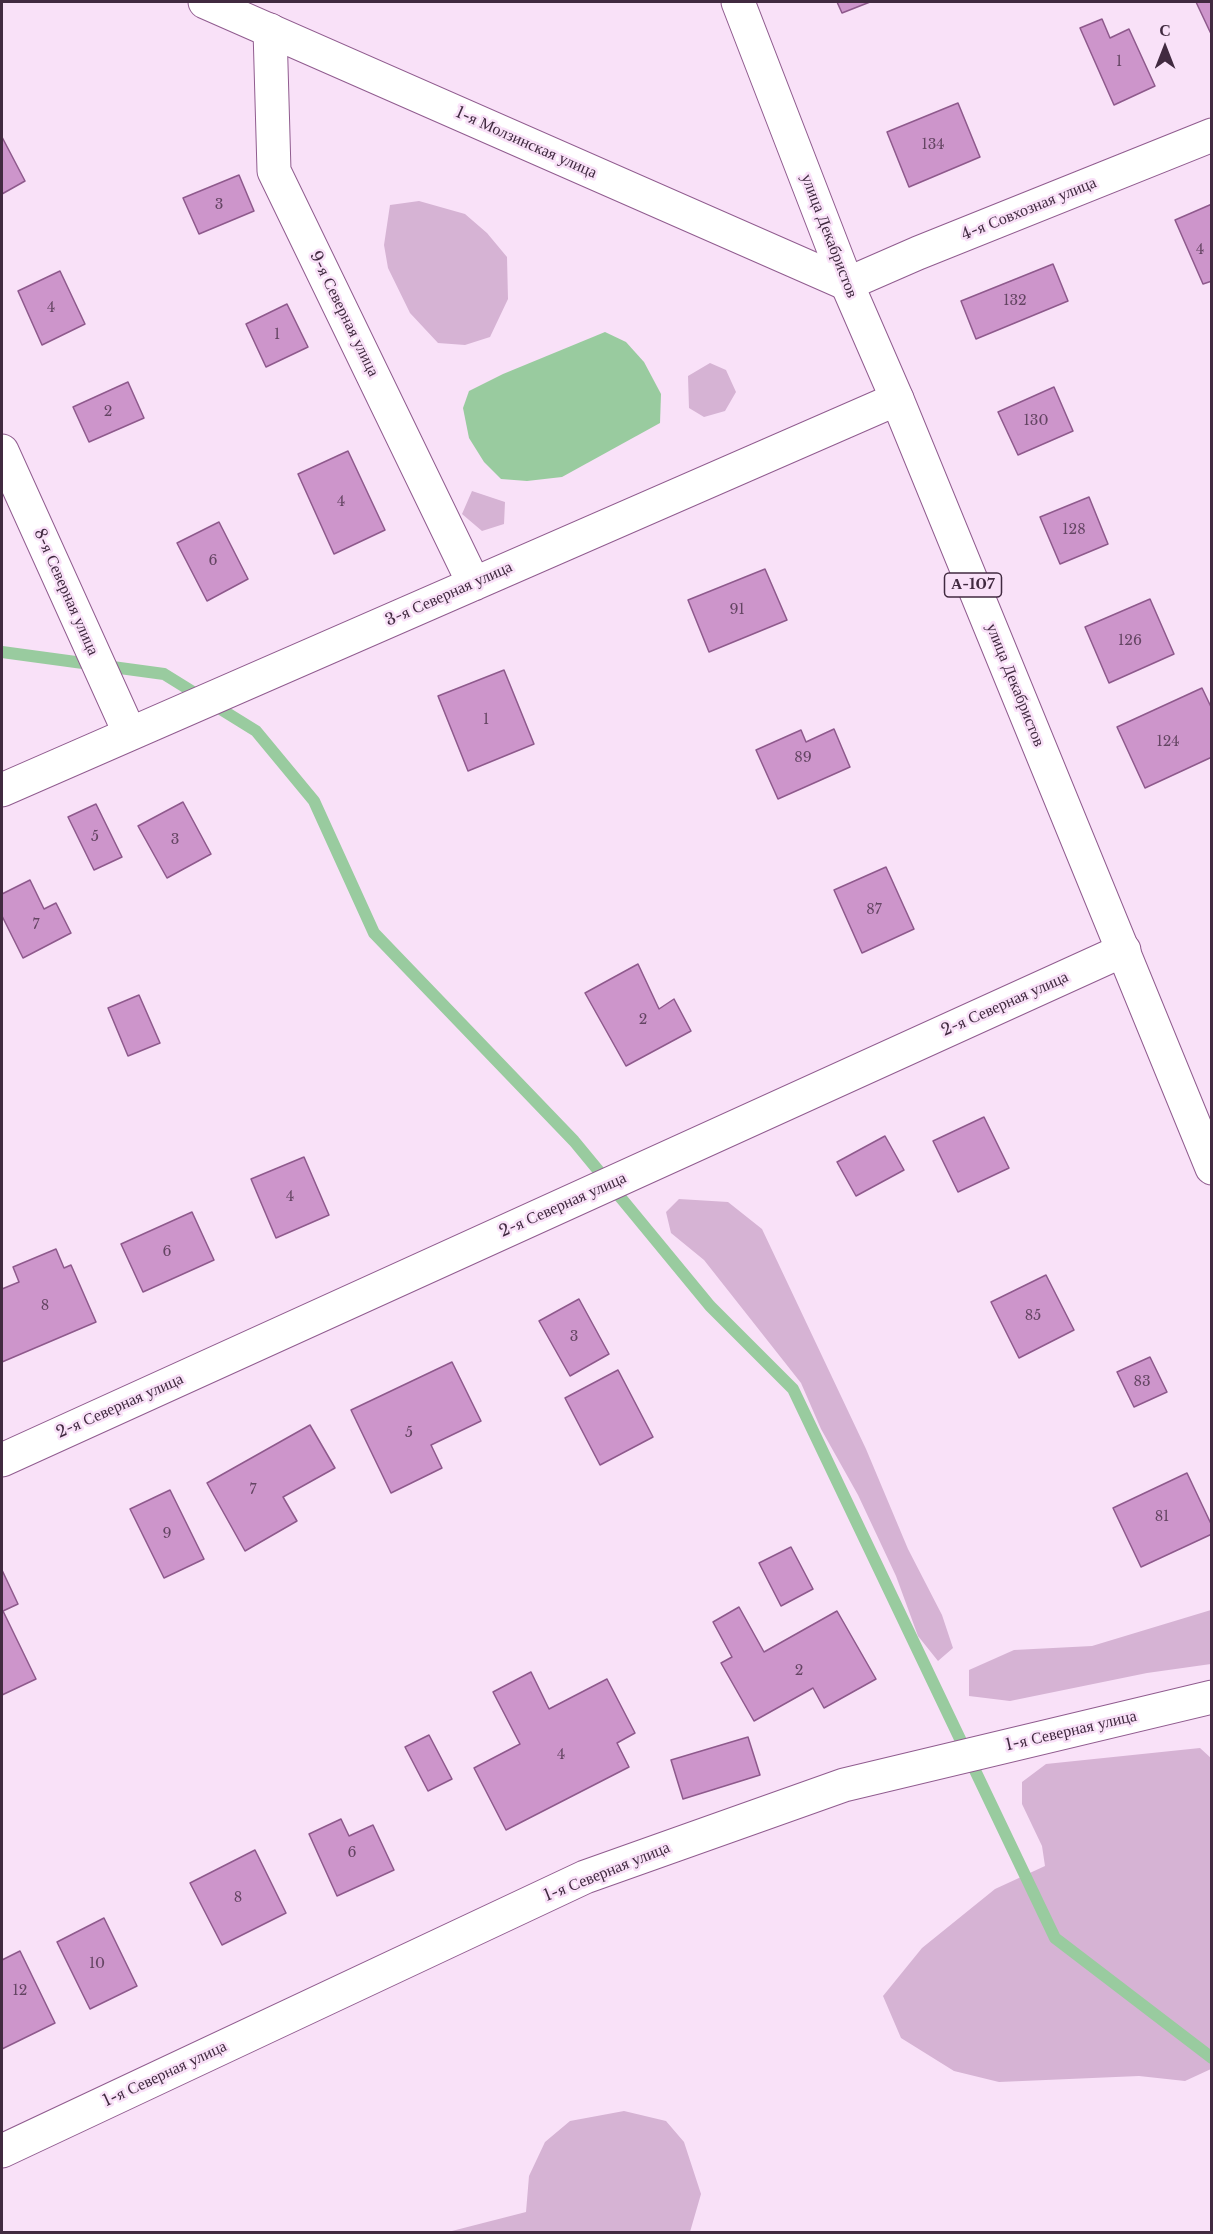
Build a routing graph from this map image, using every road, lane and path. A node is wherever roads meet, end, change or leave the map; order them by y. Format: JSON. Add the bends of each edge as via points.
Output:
{"nodes":[{"id":1,"x":205,"y":2,"type":"edge"},
{"id":2,"x":738,"y":2,"type":"edge"},
{"id":3,"x":270,"y":30,"type":"junction"},
{"id":4,"x":1212,"y":135,"type":"edge"},
{"id":5,"x":847,"y":284,"type":"junction"},
{"id":6,"x":897,"y":399,"type":"junction"},
{"id":7,"x":2,"y":451,"type":"edge"},
{"id":8,"x":474,"y":584,"type":"junction"},
{"id":9,"x":130,"y":734,"type":"junction"},
{"id":10,"x":2,"y":790,"type":"edge"},
{"id":11,"x":1124,"y":950,"type":"junction"},
{"id":12,"x":1212,"y":1168,"type":"edge"},
{"id":13,"x":2,"y":1460,"type":"edge"},
{"id":14,"x":1212,"y":1697,"type":"edge"},
{"id":15,"x":2,"y":2151,"type":"edge"}],
"edges":[{"from":1,"to":3,"type":"main road","name":"1-я Молзинская улица"},
{"from":2,"to":5,"type":"main road","name":"улица Декабристов","number":"А-107"},
{"from":3,"to":5,"type":"main road","name":"1-я Молзинская улица"},
{"from":3,"to":8,"type":"main road","name":"9-я Северная улица","via":[[274,171]]},
{"from":4,"to":5,"type":"main road","name":"4-я Совхозная улица"},
{"from":5,"to":6,"type":"main road","name":"улица Декабристов","number":"А-107"},
{"from":6,"to":8,"type":"main road","name":"3-я Северная улица"},
{"from":6,"to":11,"type":"main road","name":"улица Декабристов","number":"А-107"},
{"from":7,"to":9,"type":"main road","name":"8-я Северная улица"},
{"from":8,"to":9,"type":"main road","name":"3-я Северная улица"},
{"from":9,"to":10,"type":"main road","name":"3-я Северная улица"},
{"from":11,"to":12,"type":"main road","name":"улица Декабристов","number":"А-107"},
{"from":11,"to":13,"type":"main road","name":"2-я Северная улица"},
{"from":14,"to":15,"type":"main road","name":"1-я Северная улица","via":[[844,1785],[585,1877]]}]}
